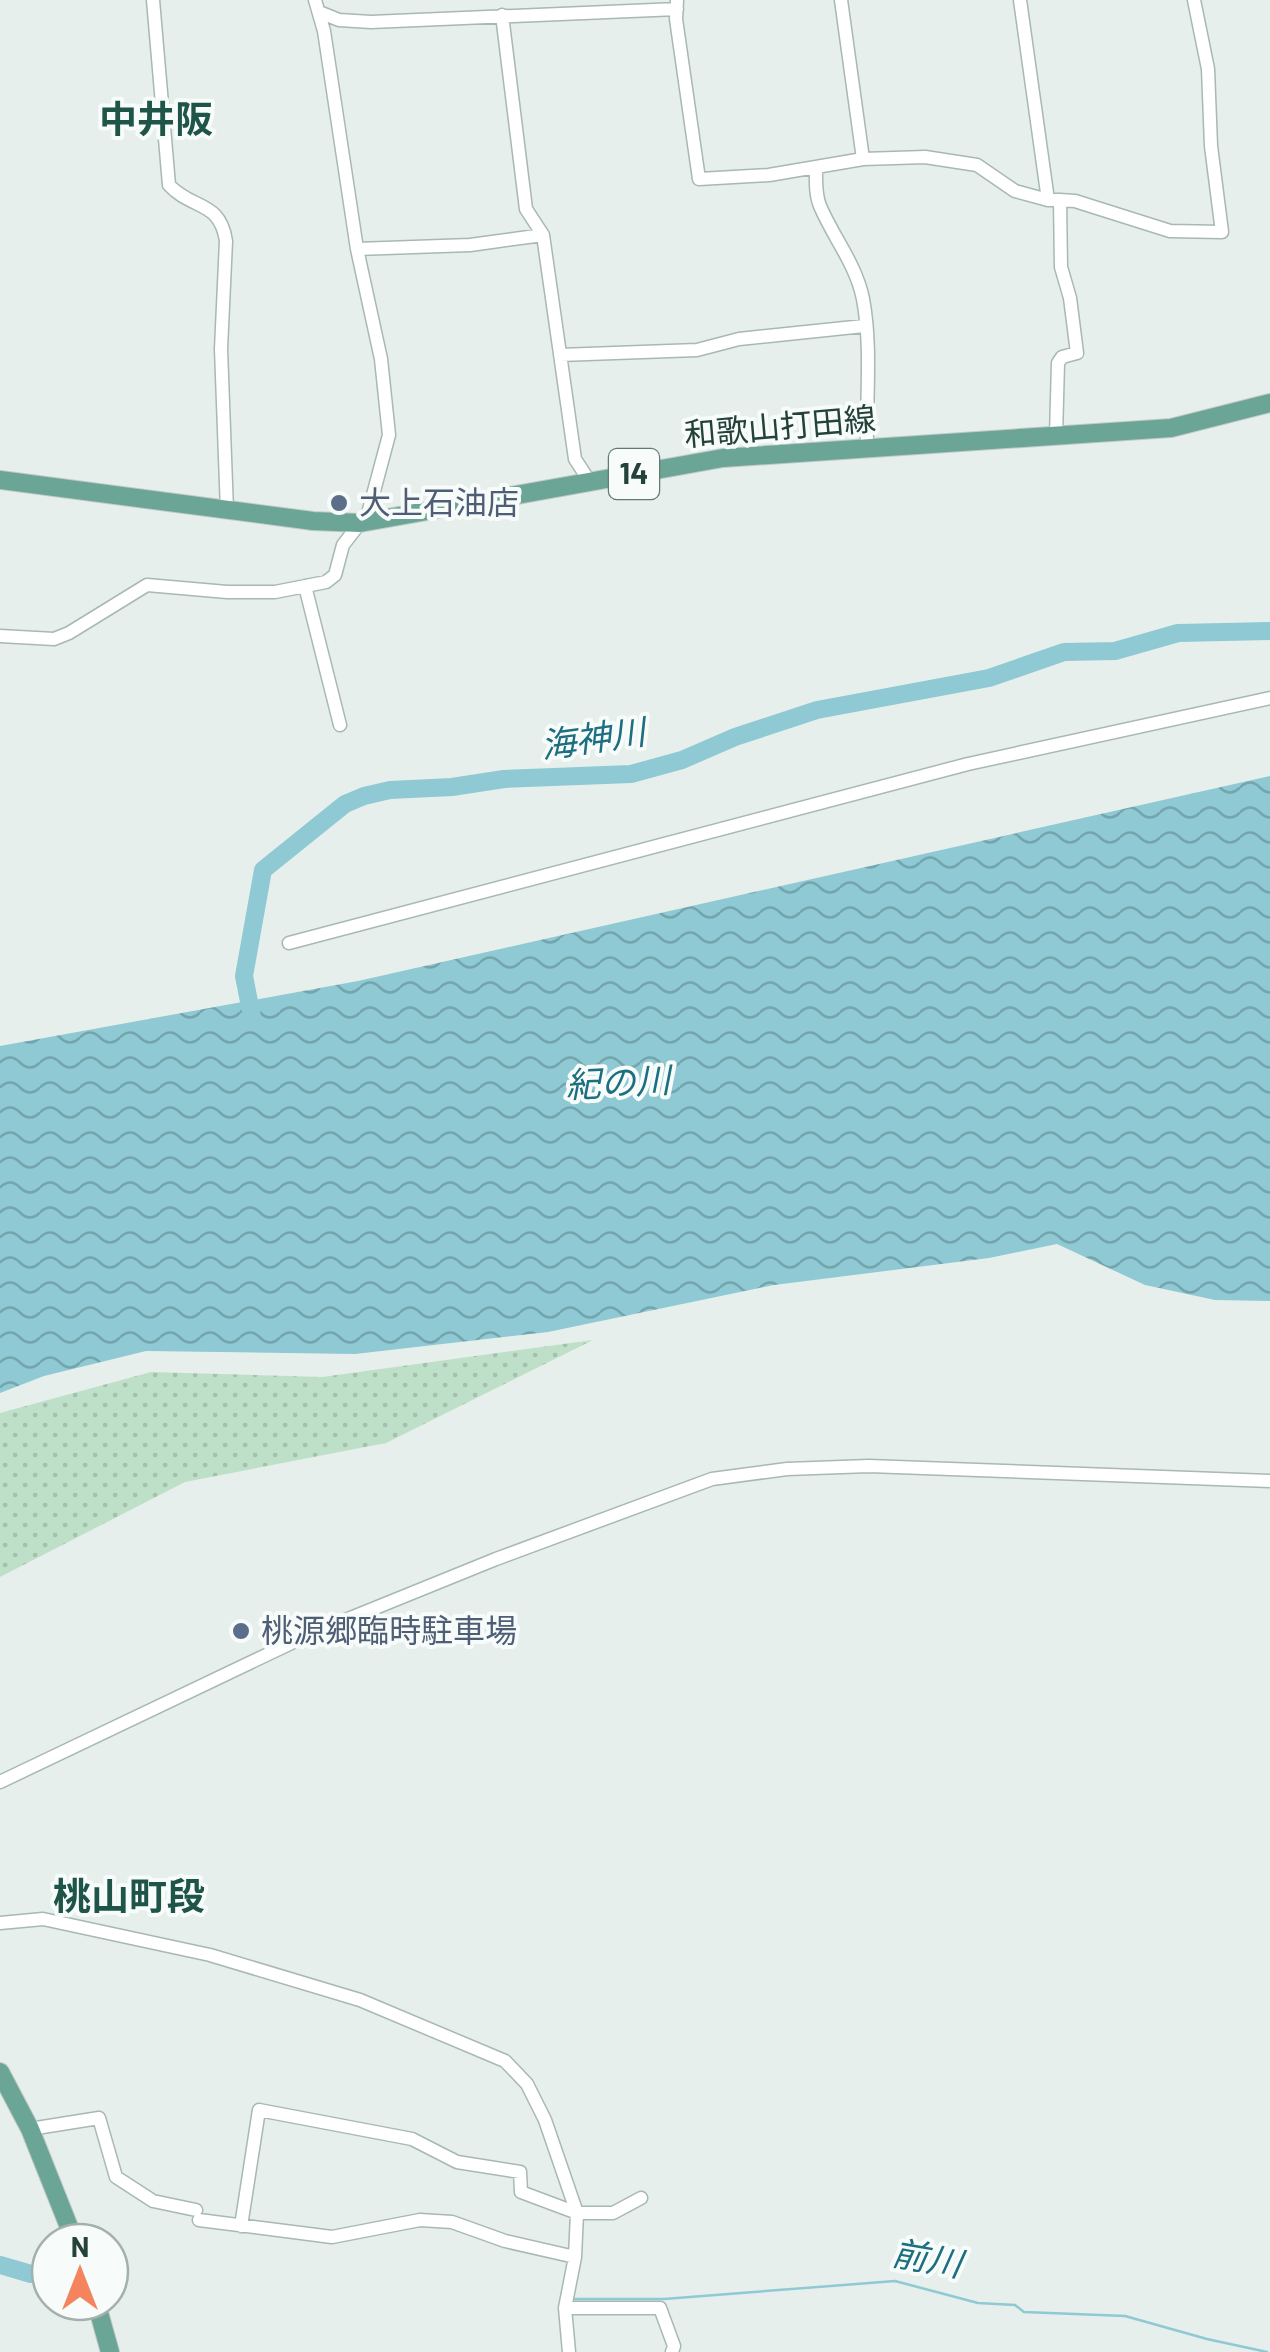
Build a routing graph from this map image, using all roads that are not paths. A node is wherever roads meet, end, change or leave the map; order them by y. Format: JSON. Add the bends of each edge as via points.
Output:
{"nodes":[{"id":1,"x":153,"y":0,"type":"edge"},
{"id":2,"x":841,"y":0,"type":"edge"},
{"id":3,"x":1020,"y":0,"type":"edge"},
{"id":4,"x":1194,"y":0,"type":"edge"},
{"id":5,"x":677,"y":5,"type":"edge"},
{"id":6,"x":317,"y":6,"type":"edge"},
{"id":7,"x":502,"y":15,"type":"junction"},
{"id":8,"x":863,"y":160,"type":"junction"},
{"id":9,"x":816,"y":167,"type":"junction"},
{"id":10,"x":1054,"y":200,"type":"junction"},
{"id":11,"x":543,"y":235,"type":"junction"},
{"id":12,"x":357,"y":250,"type":"junction"},
{"id":13,"x":864,"y":326,"type":"junction"},
{"id":14,"x":560,"y":355,"type":"junction"},
{"id":15,"x":1270,"y":404,"type":"edge"},
{"id":16,"x":1056,"y":436,"type":"junction"},
{"id":17,"x":867,"y":448,"type":"junction"},
{"id":18,"x":0,"y":480,"type":"edge"},
{"id":19,"x":590,"y":482,"type":"junction"},
{"id":20,"x":227,"y":511,"type":"junction"},
{"id":21,"x":363,"y":522,"type":"junction"},
{"id":22,"x":305,"y":586,"type":"junction"},
{"id":23,"x":0,"y":636,"type":"edge"},
{"id":24,"x":1270,"y":698,"type":"edge"},
{"id":25,"x":340,"y":725,"type":"dead end"},
{"id":26,"x":289,"y":943,"type":"dead end"},
{"id":27,"x":1270,"y":1481,"type":"edge"},
{"id":28,"x":0,"y":1782,"type":"edge"},
{"id":29,"x":0,"y":1923,"type":"edge"},
{"id":30,"x":0,"y":2072,"type":"edge"},
{"id":31,"x":30,"y":2130,"type":"junction"},
{"id":32,"x":641,"y":2198,"type":"dead end"},
{"id":33,"x":577,"y":2213,"type":"junction"},
{"id":34,"x":68,"y":2222,"type":"edge"},
{"id":35,"x":241,"y":2226,"type":"junction"},
{"id":36,"x":575,"y":2257,"type":"junction"},
{"id":37,"x":565,"y":2308,"type":"junction"},
{"id":38,"x":102,"y":2322,"type":"edge"},
{"id":39,"x":110,"y":2352,"type":"edge"},
{"id":40,"x":569,"y":2352,"type":"edge"},
{"id":41,"x":672,"y":2352,"type":"edge"}],
"edges":[{"from":1,"to":20,"type":"street","via":[[169,185],[224,225]]},
{"from":2,"to":8,"type":"street"},
{"from":3,"to":10,"type":"street"},
{"from":4,"to":10,"type":"street","via":[[1208,70],[1222,232],[1170,231]]},
{"from":5,"to":7,"type":"street"},
{"from":5,"to":9,"type":"street","via":[[699,179]]},
{"from":6,"to":7,"type":"street","via":[[340,20],[371,22]]},
{"from":6,"to":12,"type":"street"},
{"from":7,"to":11,"type":"street","via":[[526,209]]},
{"from":8,"to":9,"type":"street"},
{"from":8,"to":10,"type":"street","via":[[926,157],[977,165],[1014,191]]},
{"from":9,"to":13,"type":"street","via":[[820,204],[855,273]]},
{"from":10,"to":16,"type":"street","via":[[1077,353],[1058,363]]},
{"from":11,"to":12,"type":"street"},
{"from":11,"to":14,"type":"street"},
{"from":12,"to":21,"type":"street","via":[[389,435]]},
{"from":13,"to":14,"type":"street","via":[[698,350]]},
{"from":13,"to":17,"type":"street"},
{"from":14,"to":19,"type":"street","via":[[575,459]]},
{"from":15,"to":16,"type":"main road","name":"和歌山打田線","number":"14","via":[[1171,428]]},
{"from":16,"to":17,"type":"main road","name":"和歌山打田線","number":"14"},
{"from":17,"to":19,"type":"main road","name":"和歌山打田線","number":"14","via":[[724,458]]},
{"from":18,"to":20,"type":"main road","name":"和歌山打田線","number":"14"},
{"from":19,"to":21,"type":"main road","name":"和歌山打田線","number":"14"},
{"from":20,"to":21,"type":"main road","name":"和歌山打田線","number":"14"},
{"from":21,"to":22,"type":"street","via":[[343,545],[334,575]]},
{"from":22,"to":23,"type":"street","via":[[228,592],[147,585],[54,639]]},
{"from":22,"to":25,"type":"street"},
{"from":24,"to":26,"type":"street","via":[[968,764]]},
{"from":27,"to":28,"type":"street","via":[[869,1466],[712,1479],[306,1636]]},
{"from":29,"to":33,"type":"street","via":[[44,1920],[210,1955],[360,2000],[505,2061],[527,2084],[545,2120]]},
{"from":30,"to":31,"type":"main road"},
{"from":31,"to":34,"type":"main road"},
{"from":31,"to":35,"type":"street","via":[[100,2118],[116,2178],[153,2202]]},
{"from":32,"to":33,"type":"street","via":[[613,2213]]},
{"from":33,"to":35,"type":"street","via":[[521,2192],[520,2172],[457,2162],[412,2139],[259,2110]]},
{"from":33,"to":36,"type":"street"},
{"from":35,"to":36,"type":"street","via":[[332,2237],[420,2220],[452,2222]]},
{"from":36,"to":37,"type":"street"},
{"from":37,"to":40,"type":"street"},
{"from":37,"to":41,"type":"street","via":[[660,2308]]},
{"from":38,"to":39,"type":"main road"}]}
